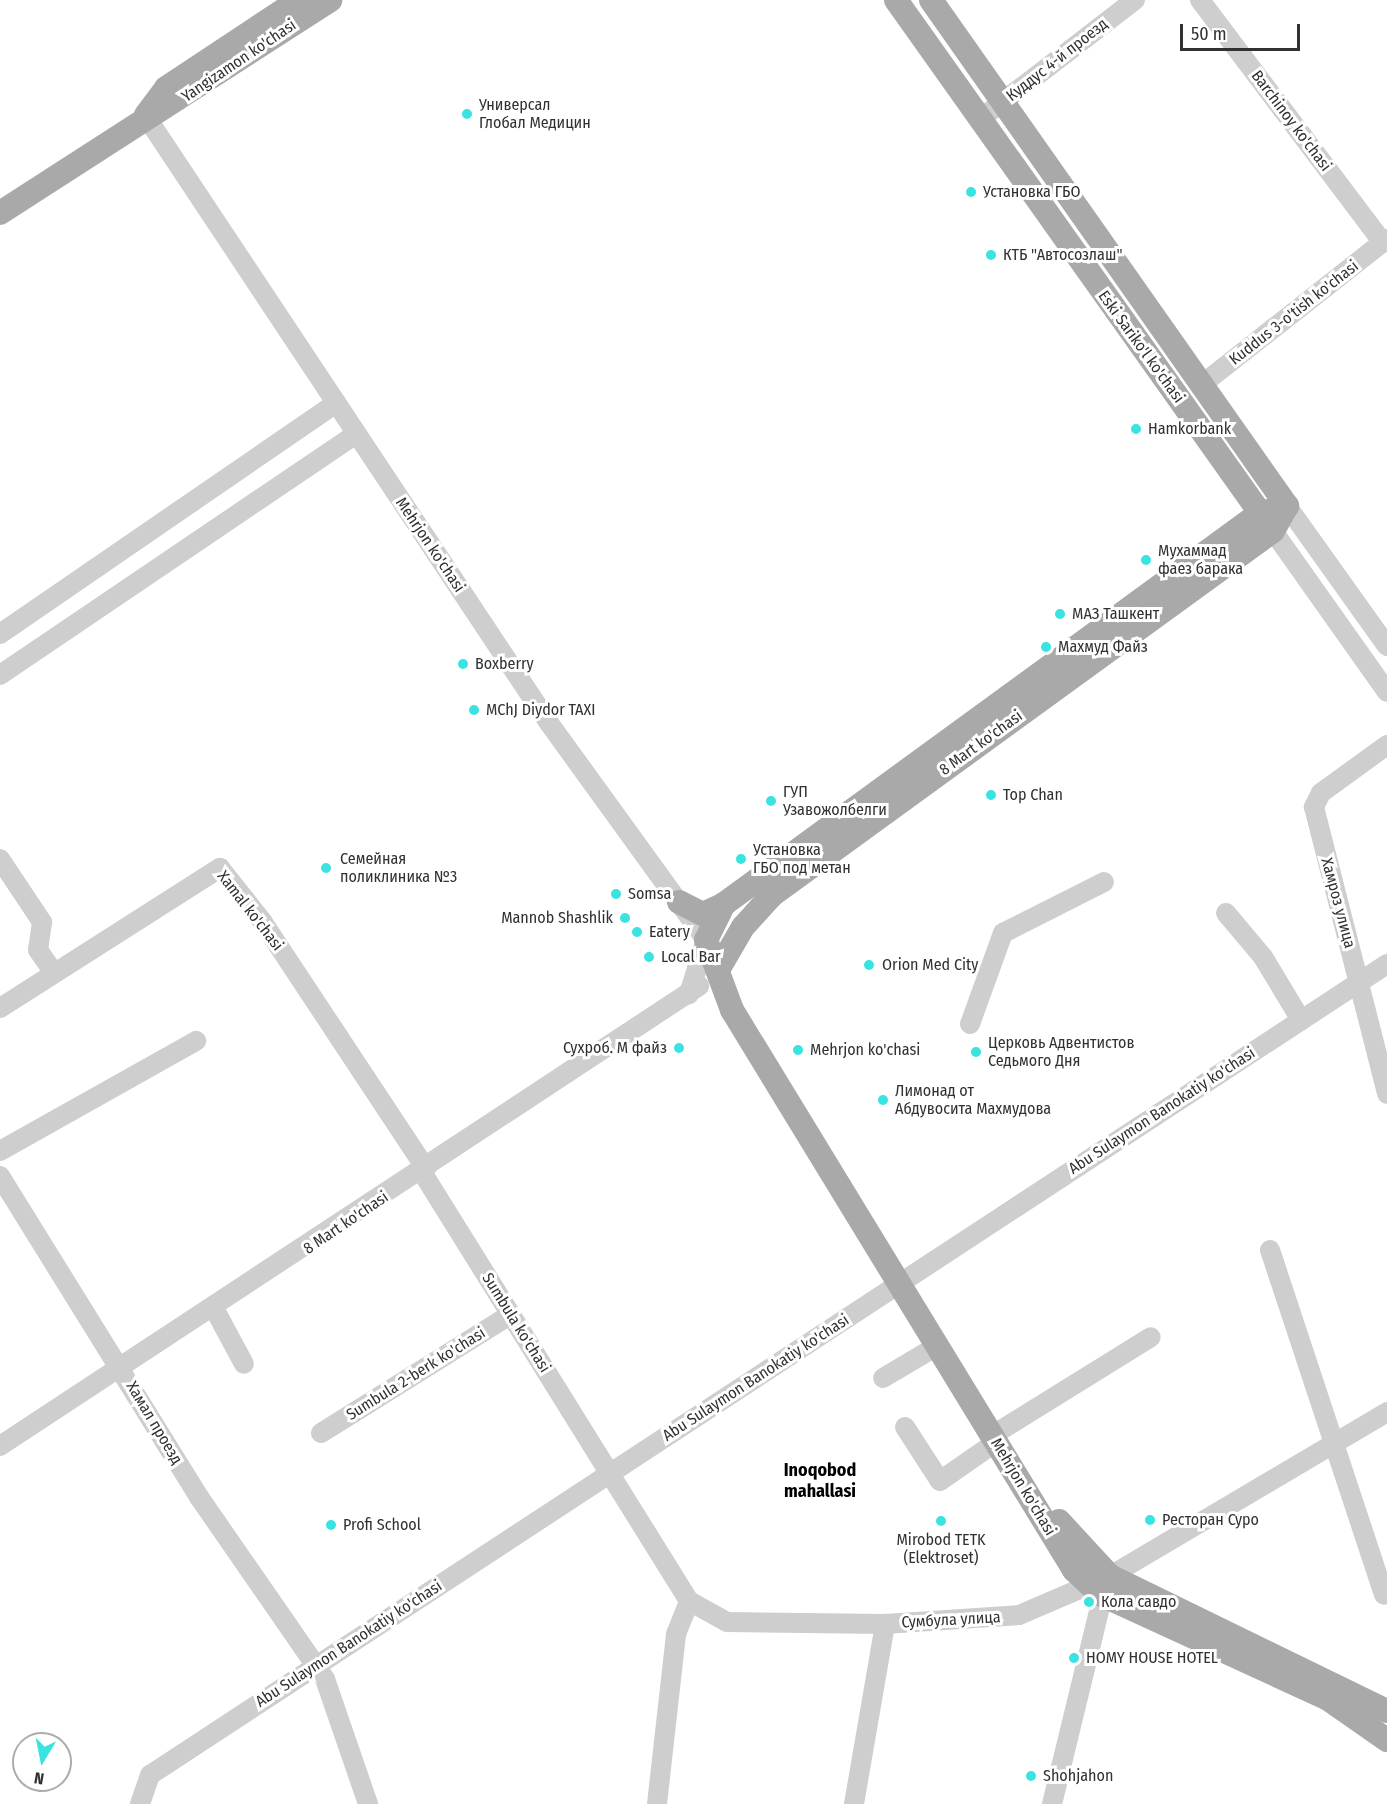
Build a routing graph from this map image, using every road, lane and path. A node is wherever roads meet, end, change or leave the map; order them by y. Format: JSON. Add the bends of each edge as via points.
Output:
{"nodes":[{"id":1,"x":299,"y":0,"type":"edge"},
{"id":2,"x":330,"y":0,"type":"edge"},
{"id":3,"x":896,"y":0,"type":"edge"},
{"id":4,"x":931,"y":0,"type":"edge"},
{"id":5,"x":1135,"y":0,"type":"edge"},
{"id":6,"x":1200,"y":0,"type":"edge"},
{"id":7,"x":1001,"y":102,"type":"junction"},
{"id":8,"x":146,"y":115,"type":"junction"},
{"id":9,"x":979,"y":120,"type":"junction"},
{"id":10,"x":0,"y":213,"type":"edge"},
{"id":11,"x":1385,"y":241,"type":"edge"},
{"id":12,"x":1200,"y":386,"type":"junction"},
{"id":13,"x":336,"y":403,"type":"junction"},
{"id":14,"x":356,"y":434,"type":"junction"},
{"id":15,"x":1287,"y":506,"type":"junction"},
{"id":16,"x":1266,"y":522,"type":"junction"},
{"id":17,"x":0,"y":634,"type":"edge"},
{"id":18,"x":1387,"y":646,"type":"edge"},
{"id":19,"x":0,"y":675,"type":"edge"},
{"id":20,"x":1387,"y":692,"type":"edge"},
{"id":21,"x":1387,"y":745,"type":"edge"},
{"id":22,"x":0,"y":859,"type":"edge"},
{"id":23,"x":1104,"y":882,"type":"dead end"},
{"id":24,"x":680,"y":902,"type":"junction"},
{"id":25,"x":724,"y":904,"type":"junction"},
{"id":26,"x":1226,"y":913,"type":"dead end"},
{"id":27,"x":706,"y":940,"type":"junction"},
{"id":28,"x":1387,"y":964,"type":"edge"},
{"id":29,"x":718,"y":970,"type":"junction"},
{"id":30,"x":54,"y":973,"type":"junction"},
{"id":31,"x":1359,"y":982,"type":"junction"},
{"id":32,"x":688,"y":994,"type":"junction"},
{"id":33,"x":0,"y":1008,"type":"edge"},
{"id":34,"x":732,"y":1010,"type":"junction"},
{"id":35,"x":1300,"y":1020,"type":"junction"},
{"id":36,"x":970,"y":1023,"type":"dead end"},
{"id":37,"x":196,"y":1041,"type":"dead end"},
{"id":38,"x":1387,"y":1094,"type":"edge"},
{"id":39,"x":0,"y":1150,"type":"edge"},
{"id":40,"x":424,"y":1170,"type":"junction"},
{"id":41,"x":0,"y":1176,"type":"edge"},
{"id":42,"x":1270,"y":1250,"type":"dead end"},
{"id":43,"x":904,"y":1282,"type":"junction"},
{"id":44,"x":215,"y":1310,"type":"junction"},
{"id":45,"x":510,"y":1315,"type":"junction"},
{"id":46,"x":1151,"y":1337,"type":"dead end"},
{"id":47,"x":937,"y":1346,"type":"junction"},
{"id":48,"x":244,"y":1364,"type":"dead end"},
{"id":49,"x":120,"y":1368,"type":"junction"},
{"id":50,"x":883,"y":1378,"type":"dead end"},
{"id":51,"x":1387,"y":1412,"type":"edge"},
{"id":52,"x":905,"y":1427,"type":"dead end"},
{"id":53,"x":321,"y":1433,"type":"dead end"},
{"id":54,"x":998,"y":1436,"type":"junction"},
{"id":55,"x":1338,"y":1442,"type":"junction"},
{"id":56,"x":0,"y":1446,"type":"edge"},
{"id":57,"x":611,"y":1473,"type":"junction"},
{"id":58,"x":1100,"y":1585,"type":"junction"},
{"id":59,"x":1384,"y":1595,"type":"dead end"},
{"id":60,"x":689,"y":1601,"type":"junction"},
{"id":61,"x":885,"y":1624,"type":"junction"},
{"id":62,"x":313,"y":1666,"type":"junction"},
{"id":63,"x":1387,"y":1711,"type":"edge"},
{"id":64,"x":1387,"y":1740,"type":"edge"},
{"id":65,"x":140,"y":1804,"type":"edge"},
{"id":66,"x":368,"y":1804,"type":"edge"},
{"id":67,"x":657,"y":1804,"type":"edge"},
{"id":68,"x":854,"y":1804,"type":"edge"},
{"id":69,"x":1052,"y":1804,"type":"edge"}],
"edges":[{"from":1,"to":8,"type":"main road","name":"Yangizamon ko'chasi","via":[[166,88]]},
{"from":2,"to":8,"type":"main road","name":"Yangizamon ko'chasi","via":[[175,104]]},
{"from":3,"to":9,"type":"main road","name":"Eski Sariko'l ko'chasi"},
{"from":4,"to":7,"type":"main road","name":"Eski Sariko'l ko'chasi"},
{"from":5,"to":7,"type":"street","name":"Куддус 4-й проезд"},
{"from":6,"to":11,"type":"street","name":"Barchinoy ko'chasi"},
{"from":7,"to":9,"type":"street","name":"Куддус 4-й проезд"},
{"from":7,"to":12,"type":"main road","name":"Eski Sariko'l ko'chasi"},
{"from":8,"to":10,"type":"main road","name":"Yangizamon ko'chasi"},
{"from":8,"to":13,"type":"street","name":"Mehrjon ko'chasi"},
{"from":9,"to":16,"type":"main road","name":"Eski Sariko'l ko'chasi"},
{"from":11,"to":12,"type":"street","name":"Kuddus 3-o'tish ko'chasi"},
{"from":12,"to":15,"type":"main road","name":"Eski Sariko'l ko'chasi"},
{"from":13,"to":14,"type":"street","name":"Mehrjon ko'chasi"},
{"from":13,"to":17,"type":"street"},
{"from":14,"to":19,"type":"street"},
{"from":14,"to":24,"type":"street","name":"Mehrjon ko'chasi","via":[[549,723]]},
{"from":15,"to":16,"type":"main road"},
{"from":15,"to":18,"type":"street","name":"Eski Sariko'l ko'chasi"},
{"from":16,"to":20,"type":"street","name":"Eski Sariko'l ko'chasi"},
{"from":16,"to":25,"type":"main road","name":"8 Mart ko'chasi"},
{"from":16,"to":29,"type":"main road","name":"8 Mart ko'chasi","via":[[772,895],[743,927]]},
{"from":21,"to":31,"type":"street","name":"Хамроз улица","via":[[1321,793],[1314,807]]},
{"from":22,"to":30,"type":"street","via":[[42,922],[38,950]]},
{"from":23,"to":36,"type":"street","via":[[1003,933]]},
{"from":24,"to":25,"type":"main road","via":[[703,914]]},
{"from":24,"to":27,"type":"street","name":"Mehrjon ko'chasi"},
{"from":25,"to":27,"type":"main road","name":"8 Mart ko'chasi"},
{"from":26,"to":35,"type":"street","via":[[1263,957]]},
{"from":27,"to":29,"type":"main road","name":"Mehrjon ko'chasi"},
{"from":27,"to":32,"type":"street","name":"8 Mart ko'chasi"},
{"from":28,"to":31,"type":"street","name":"Abu Sulaymon Banokatiy ko'chasi"},
{"from":29,"to":32,"type":"street","name":"8 Mart ko'chasi"},
{"from":29,"to":34,"type":"main road","name":"Mehrjon ko'chasi"},
{"from":29,"to":43,"type":"main road","name":"Mehrjon ko'chasi"},
{"from":30,"to":33,"type":"street","name":"Xamal ko'chasi"},
{"from":30,"to":40,"type":"street","name":"Xamal ko'chasi","via":[[220,868],[262,921]]},
{"from":31,"to":35,"type":"street","name":"Abu Sulaymon Banokatiy ko'chasi"},
{"from":31,"to":38,"type":"street","name":"Хамроз улица"},
{"from":32,"to":34,"type":"street","via":[[713,996]]},
{"from":32,"to":40,"type":"street","name":"8 Mart ko'chasi"},
{"from":34,"to":43,"type":"main road","name":"Mehrjon ko'chasi"},
{"from":35,"to":43,"type":"street","name":"Abu Sulaymon Banokatiy ko'chasi"},
{"from":37,"to":39,"type":"street"},
{"from":40,"to":44,"type":"street","name":"8 Mart ko'chasi"},
{"from":40,"to":45,"type":"street","name":"Sumbula ko'chasi"},
{"from":41,"to":49,"type":"street","name":"Хамал проезд"},
{"from":42,"to":55,"type":"street"},
{"from":43,"to":47,"type":"main road","name":"Mehrjon ko'chasi"},
{"from":43,"to":54,"type":"main road","name":"Mehrjon ko'chasi"},
{"from":43,"to":57,"type":"street","name":"Abu Sulaymon Banokatiy ko'chasi"},
{"from":44,"to":48,"type":"street"},
{"from":44,"to":49,"type":"street","name":"8 Mart ko'chasi"},
{"from":45,"to":53,"type":"street","name":"Sumbula 2-berk ko'chasi"},
{"from":45,"to":57,"type":"street","name":"Sumbula ko'chasi"},
{"from":46,"to":54,"type":"street"},
{"from":47,"to":50,"type":"street"},
{"from":47,"to":54,"type":"main road","name":"Mehrjon ko'chasi"},
{"from":49,"to":56,"type":"street","name":"8 Mart ko'chasi"},
{"from":49,"to":62,"type":"street","name":"Хамал проезд"},
{"from":51,"to":55,"type":"street","name":"Сумбула улица"},
{"from":52,"to":54,"type":"street","via":[[940,1481]]},
{"from":54,"to":58,"type":"main road","name":"Mehrjon ko'chasi"},
{"from":55,"to":58,"type":"street","name":"Сумбула улица"},
{"from":55,"to":59,"type":"street","via":[[1348,1493]]},
{"from":57,"to":60,"type":"street"},
{"from":57,"to":62,"type":"street","name":"Abu Sulaymon Banokatiy ko'chasi"},
{"from":58,"to":61,"type":"street","name":"Сумбула улица","via":[[1008,1617]]},
{"from":58,"to":63,"type":"main road","name":"Mehrjon ko'chasi"},
{"from":58,"to":64,"type":"main road","name":"Mehrjon ko'chasi","via":[[1328,1699]]},
{"from":58,"to":69,"type":"street"},
{"from":60,"to":61,"type":"street","name":"Сумбула улица","via":[[739,1624]]},
{"from":60,"to":67,"type":"street","via":[[676,1634]]},
{"from":61,"to":68,"type":"street"},
{"from":62,"to":65,"type":"street","name":"Abu Sulaymon Banokatiy ko'chasi","via":[[150,1775]]},
{"from":62,"to":66,"type":"street","name":"Хамал проезд","via":[[325,1679]]}]}
